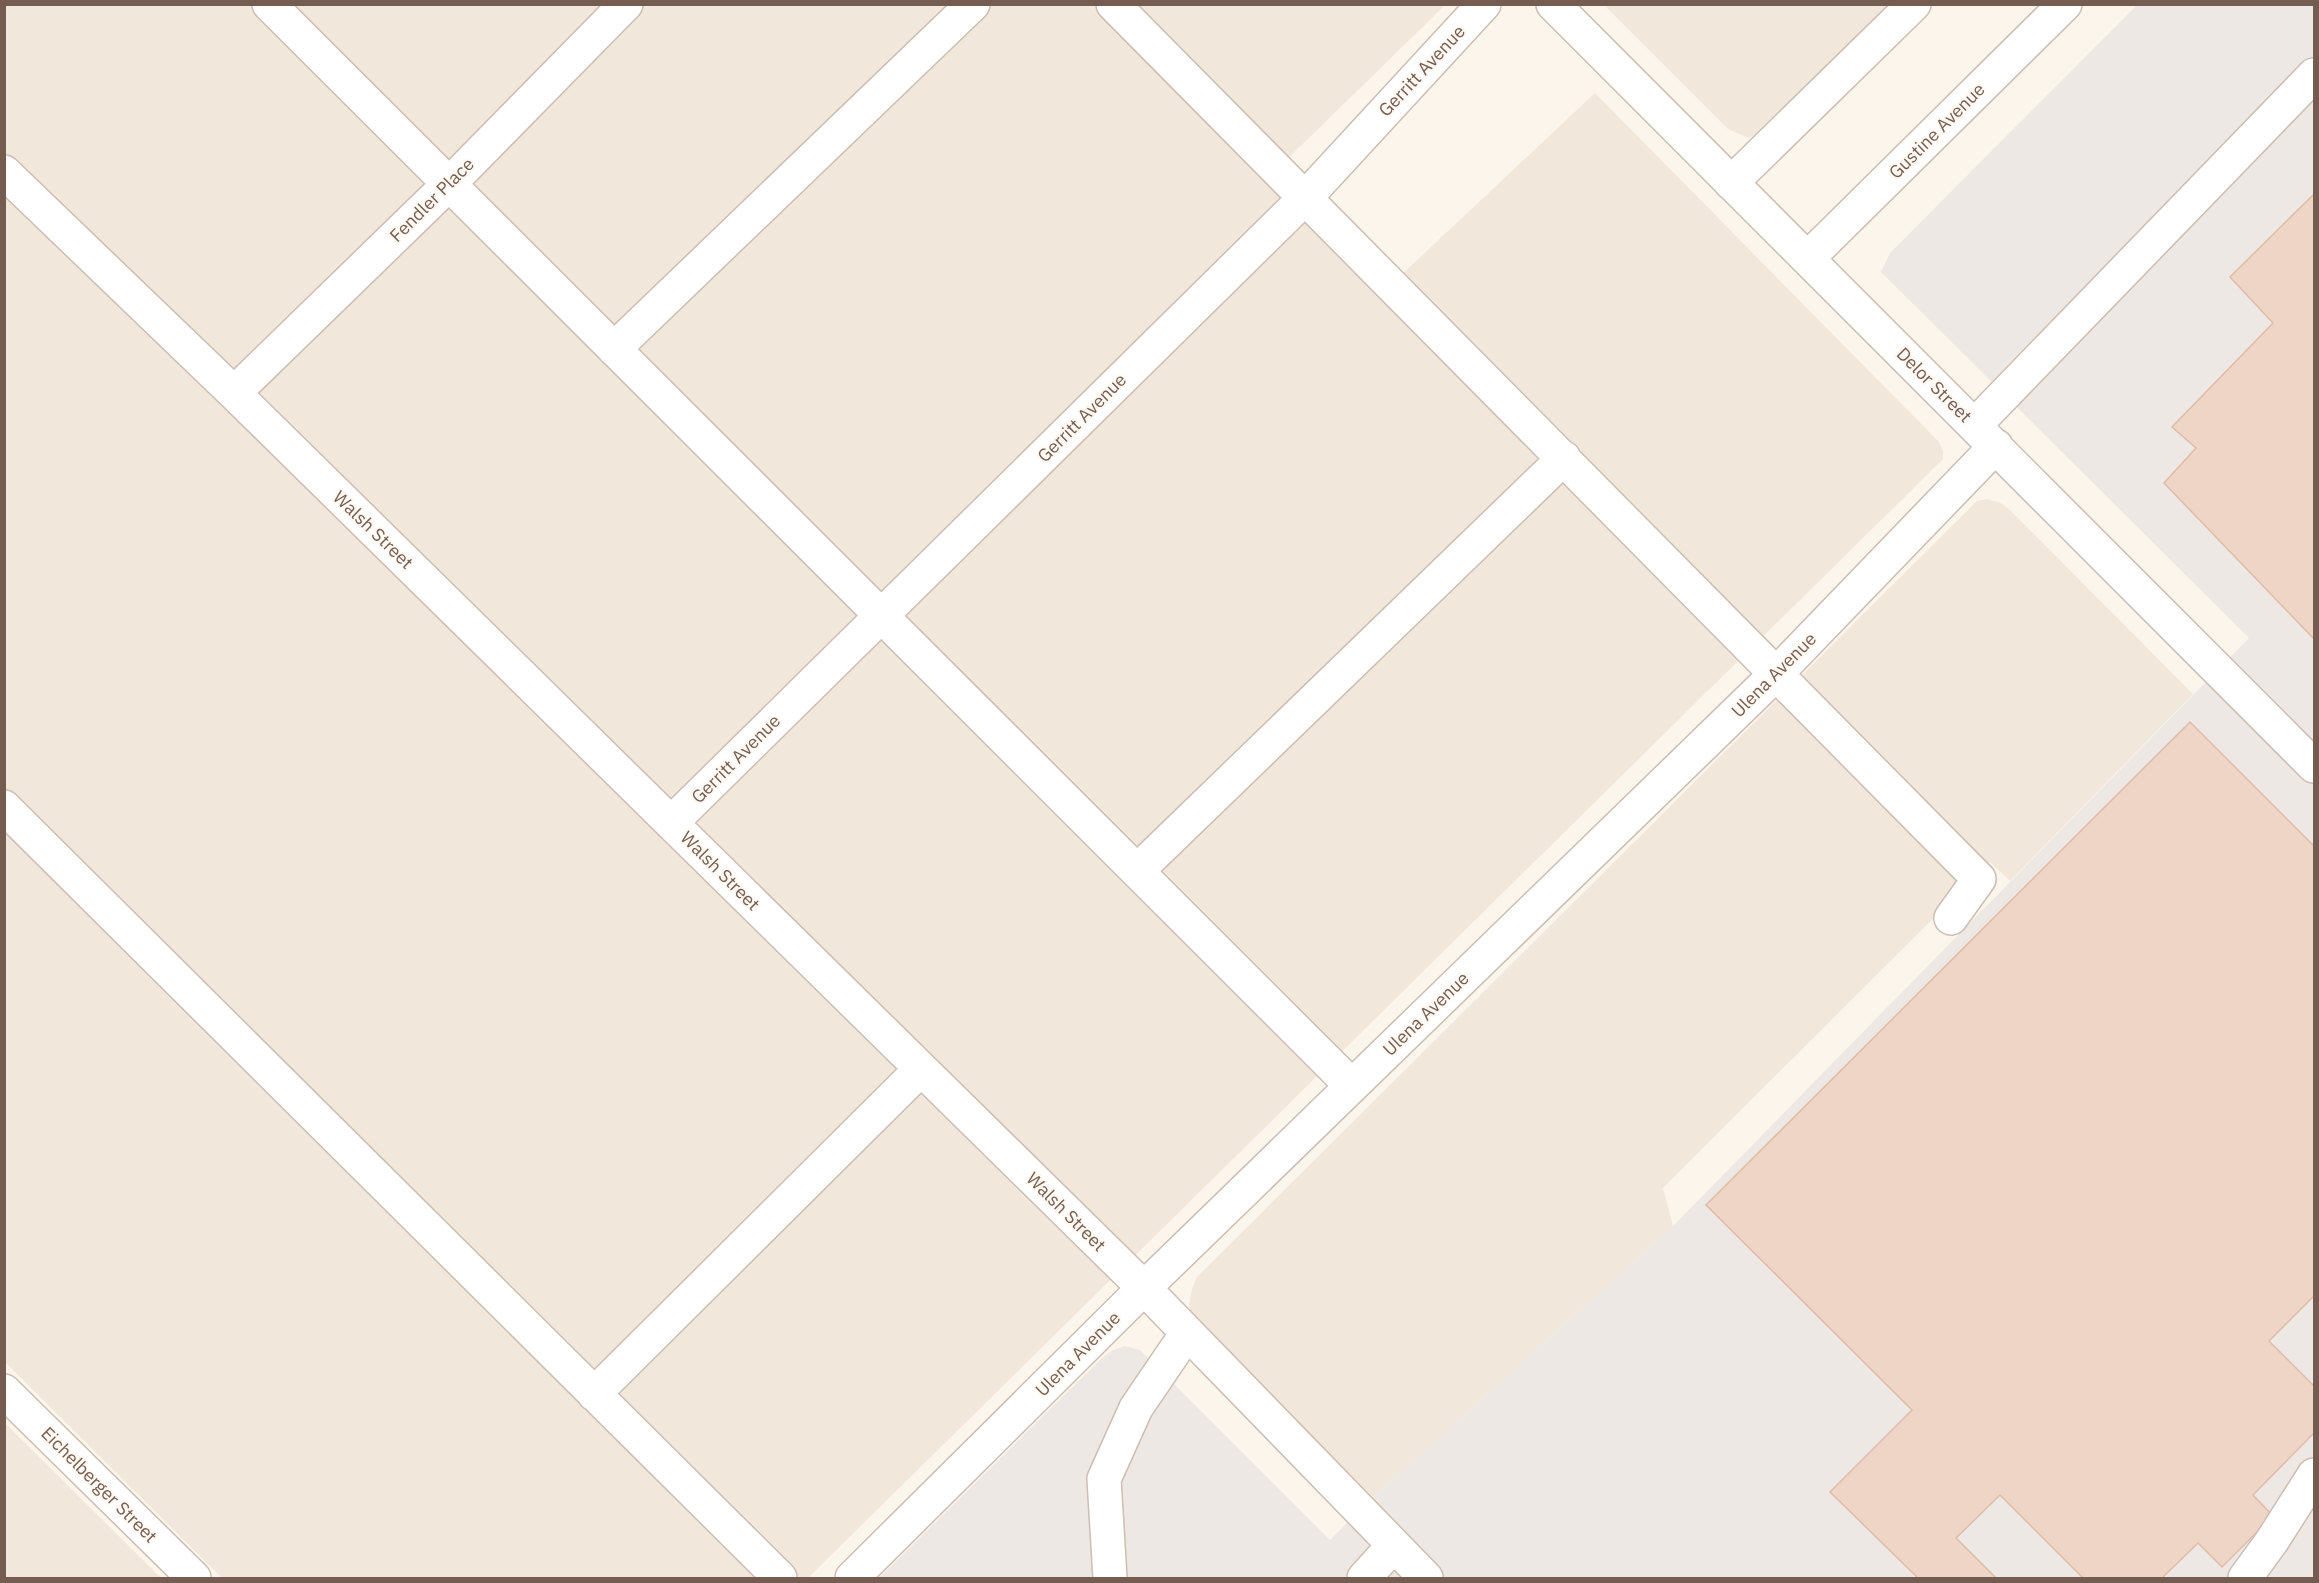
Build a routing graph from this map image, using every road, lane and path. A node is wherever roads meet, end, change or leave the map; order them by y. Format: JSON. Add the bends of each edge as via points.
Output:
{"nodes":[{"id":1,"x":269,"y":4,"type":"edge"},
{"id":2,"x":626,"y":4,"type":"edge"},
{"id":3,"x":973,"y":4,"type":"edge"},
{"id":4,"x":1113,"y":4,"type":"edge"},
{"id":5,"x":1484,"y":4,"type":"edge"},
{"id":6,"x":1553,"y":4,"type":"edge"},
{"id":7,"x":1914,"y":4,"type":"edge"},
{"id":8,"x":2065,"y":4,"type":"edge"},
{"id":9,"x":2314,"y":75,"type":"edge"},
{"id":10,"x":4,"y":172,"type":"edge"},
{"id":11,"x":1731,"y":183,"type":"junction"},
{"id":12,"x":449,"y":184,"type":"junction"},
{"id":13,"x":1306,"y":197,"type":"junction"},
{"id":14,"x":1808,"y":258,"type":"junction"},
{"id":15,"x":614,"y":349,"type":"junction"},
{"id":16,"x":234,"y":393,"type":"junction"},
{"id":17,"x":1985,"y":436,"type":"junction"},
{"id":18,"x":1564,"y":458,"type":"junction"},
{"id":19,"x":881,"y":616,"type":"junction"},
{"id":20,"x":1777,"y":673,"type":"junction"},
{"id":21,"x":2314,"y":766,"type":"edge"},
{"id":22,"x":4,"y":807,"type":"edge"},
{"id":23,"x":671,"y":823,"type":"junction"},
{"id":24,"x":1137,"y":871,"type":"junction"},
{"id":25,"x":1952,"y":918,"type":"dead end"},
{"id":26,"x":921,"y":1069,"type":"junction"},
{"id":27,"x":1352,"y":1086,"type":"junction"},
{"id":28,"x":1144,"y":1288,"type":"junction"},
{"id":29,"x":1187,"y":1332,"type":"junction"},
{"id":30,"x":4,"y":1390,"type":"edge"},
{"id":31,"x":594,"y":1394,"type":"junction"},
{"id":32,"x":2314,"y":1474,"type":"edge"},
{"id":33,"x":1394,"y":1545,"type":"junction"},
{"id":34,"x":194,"y":1578,"type":"edge"},
{"id":35,"x":780,"y":1578,"type":"edge"},
{"id":36,"x":852,"y":1578,"type":"edge"},
{"id":37,"x":1110,"y":1578,"type":"edge"},
{"id":38,"x":1364,"y":1578,"type":"edge"},
{"id":39,"x":1426,"y":1578,"type":"edge"},
{"id":40,"x":2245,"y":1578,"type":"edge"}],
"edges":[{"from":1,"to":12,"type":"street"},
{"from":2,"to":12,"type":"street","name":"Fendler Place"},
{"from":3,"to":15,"type":"street"},
{"from":4,"to":13,"type":"street"},
{"from":5,"to":13,"type":"street","name":"Gerritt Avenue"},
{"from":6,"to":11,"type":"street","name":"Delor Street"},
{"from":7,"to":11,"type":"street"},
{"from":8,"to":14,"type":"street","name":"Gustine Avenue"},
{"from":9,"to":17,"type":"street","name":"Ulena Avenue"},
{"from":10,"to":16,"type":"street","name":"Walsh Street"},
{"from":11,"to":14,"type":"street","name":"Delor Street"},
{"from":12,"to":15,"type":"street"},
{"from":12,"to":16,"type":"street","name":"Fendler Place"},
{"from":13,"to":18,"type":"street"},
{"from":13,"to":19,"type":"street","name":"Gerritt Avenue"},
{"from":14,"to":17,"type":"street","name":"Delor Street"},
{"from":15,"to":19,"type":"street"},
{"from":16,"to":23,"type":"street","name":"Walsh Street"},
{"from":17,"to":20,"type":"street","name":"Ulena Avenue"},
{"from":17,"to":21,"type":"street","name":"Delor Street"},
{"from":18,"to":20,"type":"street"},
{"from":18,"to":24,"type":"street"},
{"from":19,"to":23,"type":"street","name":"Gerritt Avenue"},
{"from":19,"to":24,"type":"street"},
{"from":20,"to":25,"type":"street","via":[[1979,879]]},
{"from":20,"to":27,"type":"street","name":"Ulena Avenue"},
{"from":22,"to":31,"type":"street"},
{"from":23,"to":26,"type":"street","name":"Walsh Street"},
{"from":24,"to":27,"type":"street"},
{"from":26,"to":28,"type":"street","name":"Walsh Street"},
{"from":26,"to":31,"type":"street"},
{"from":27,"to":28,"type":"street","name":"Ulena Avenue"},
{"from":28,"to":29,"type":"street","name":"Walsh Street"},
{"from":28,"to":36,"type":"street","name":"Ulena Avenue"},
{"from":29,"to":33,"type":"street","name":"Walsh Street"},
{"from":29,"to":37,"type":"street","via":[[1136,1408],[1104,1479]]},
{"from":30,"to":34,"type":"street","name":"Eichelberger Street"},
{"from":31,"to":35,"type":"street"},
{"from":32,"to":40,"type":"street"},
{"from":33,"to":38,"type":"street"},
{"from":33,"to":39,"type":"street","name":"Walsh Street"}]}
